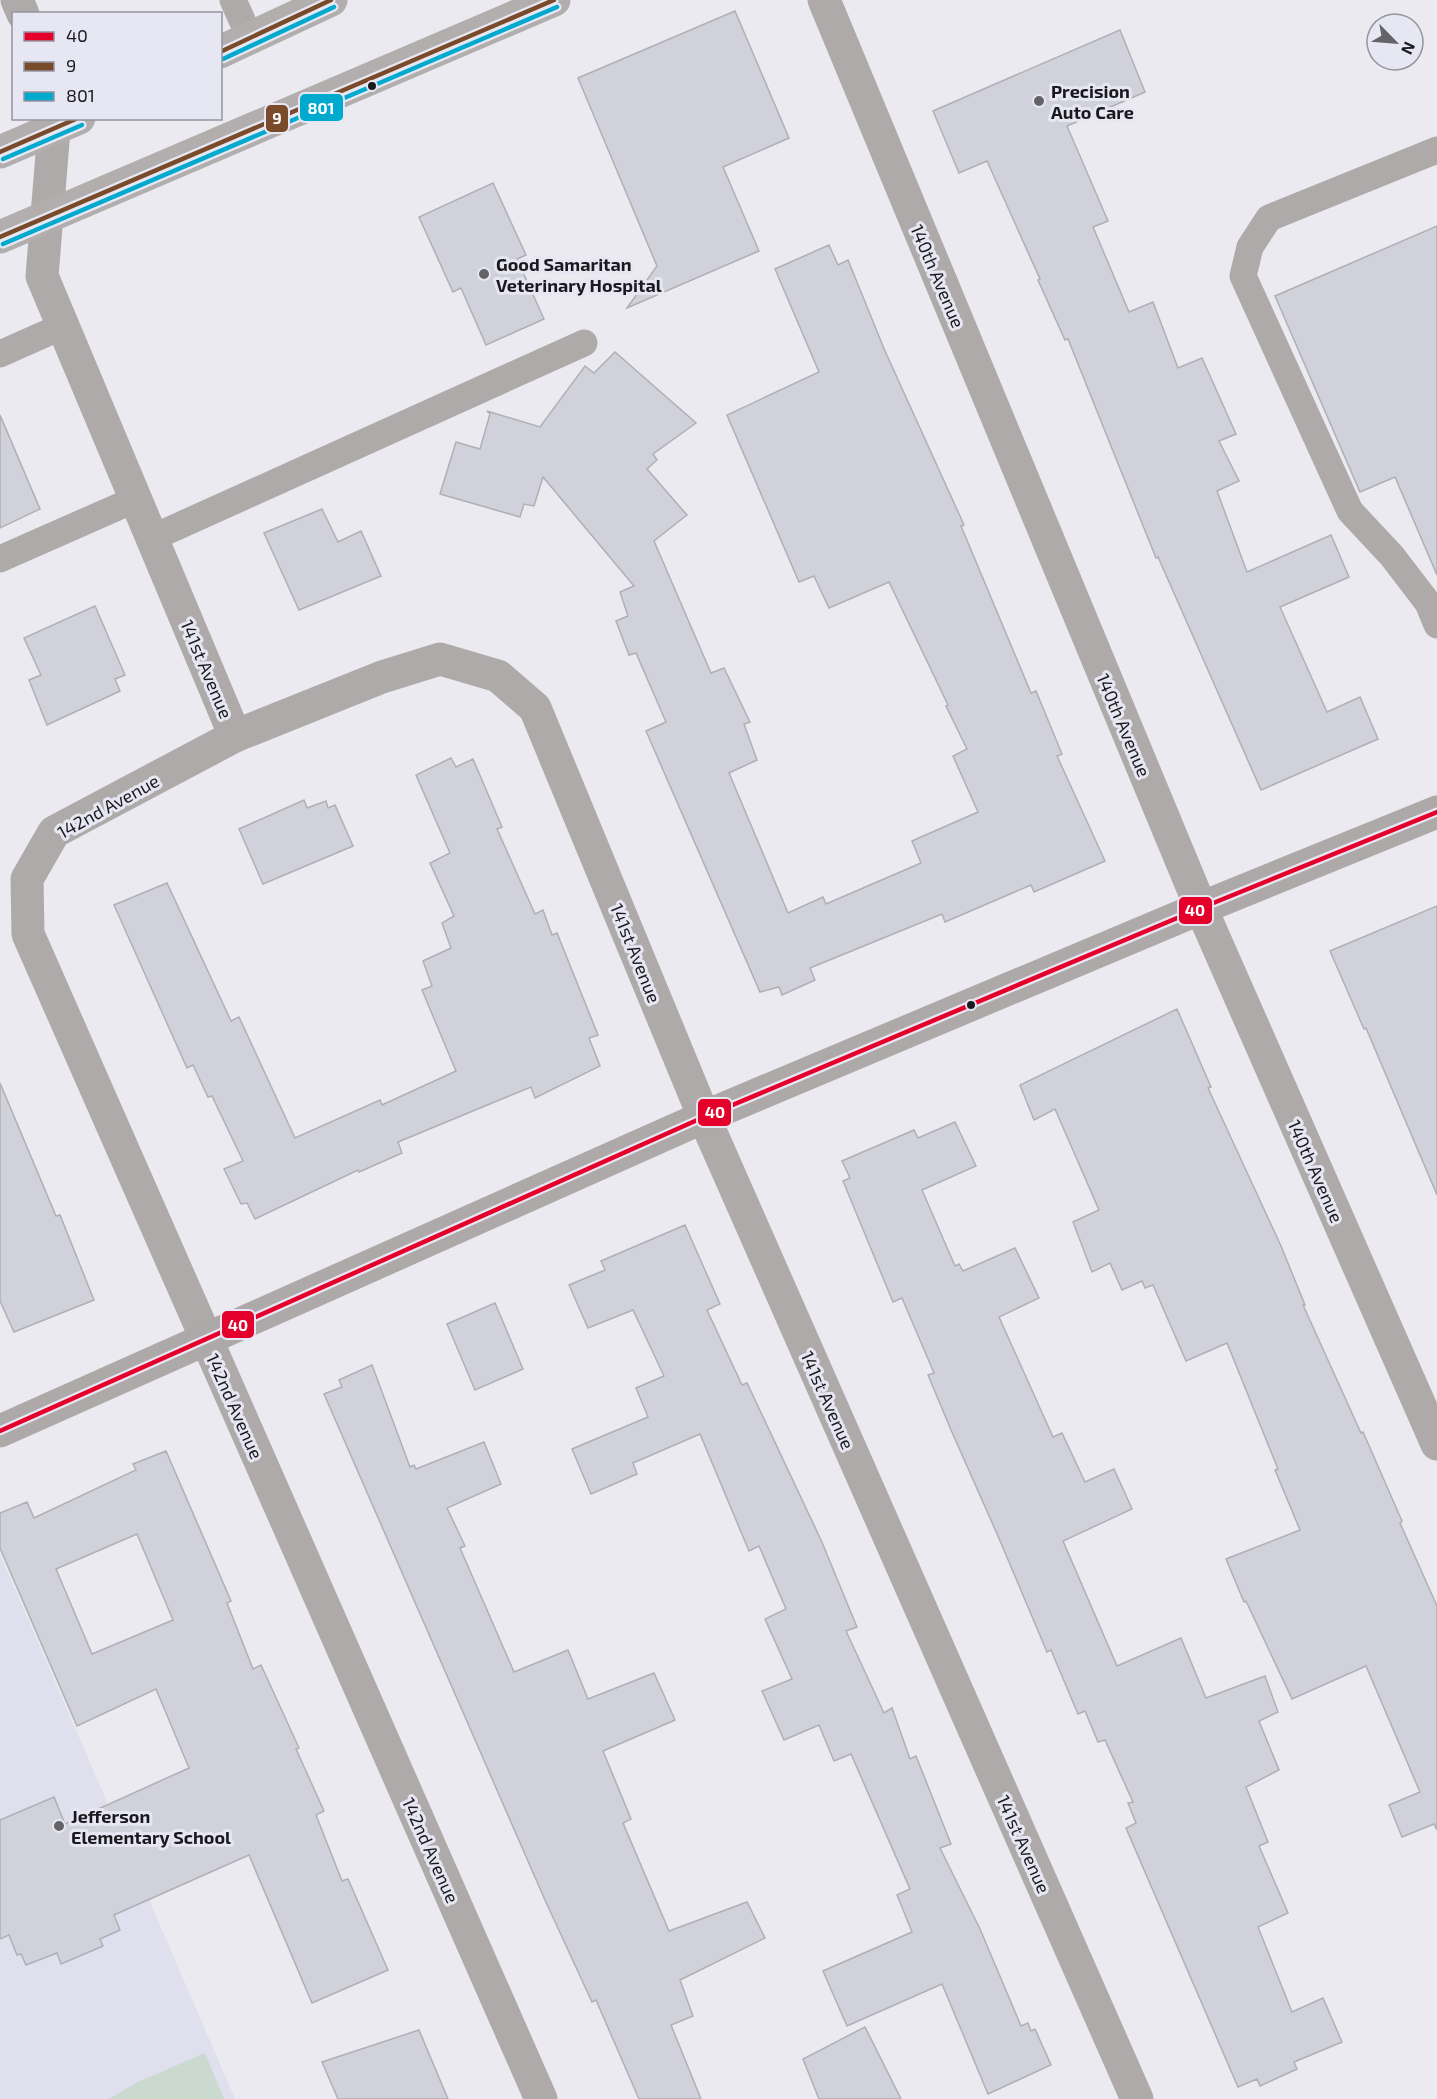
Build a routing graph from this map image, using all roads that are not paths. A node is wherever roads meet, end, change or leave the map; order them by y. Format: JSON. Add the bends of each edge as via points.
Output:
{"nodes":[{"id":1,"x":233,"y":0,"type":"edge"},
{"id":2,"x":331,"y":0,"type":"edge"},
{"id":3,"x":554,"y":0,"type":"edge"},
{"id":4,"x":824,"y":0,"type":"edge"},
{"id":5,"x":250,"y":38,"type":"junction"},
{"id":6,"x":222,"y":51,"type":"edge"},
{"id":7,"x":61,"y":122,"type":"edge"},
{"id":8,"x":1437,"y":150,"type":"edge"},
{"id":9,"x":0,"y":152,"type":"edge"},
{"id":10,"x":46,"y":218,"type":"junction"},
{"id":11,"x":0,"y":237,"type":"edge"},
{"id":12,"x":63,"y":326,"type":"junction"},
{"id":13,"x":584,"y":343,"type":"dead end"},
{"id":14,"x":0,"y":354,"type":"edge"},
{"id":15,"x":136,"y":499,"type":"junction"},
{"id":16,"x":152,"y":538,"type":"junction"},
{"id":17,"x":0,"y":559,"type":"edge"},
{"id":18,"x":1437,"y":625,"type":"edge"},
{"id":19,"x":235,"y":736,"type":"junction"},
{"id":20,"x":1437,"y":812,"type":"edge"},
{"id":21,"x":1201,"y":908,"type":"junction"},
{"id":22,"x":704,"y":1117,"type":"junction"},
{"id":23,"x":206,"y":1340,"type":"junction"},
{"id":24,"x":0,"y":1431,"type":"edge"},
{"id":25,"x":1437,"y":1444,"type":"edge"},
{"id":26,"x":541,"y":2099,"type":"edge"},
{"id":27,"x":1137,"y":2099,"type":"edge"}],
"edges":[{"from":1,"to":5,"type":"lane"},
{"from":2,"to":5,"type":"main road"},
{"from":3,"to":10,"type":"main road"},
{"from":4,"to":21,"type":"street","name":"140th Avenue"},
{"from":5,"to":6,"type":"main road"},
{"from":7,"to":9,"type":"main road"},
{"from":7,"to":10,"type":"street","name":"141st Avenue"},
{"from":8,"to":18,"type":"lane","via":[[1269,218],[1250,247],[1244,276],[1350,511],[1428,603]]},
{"from":10,"to":11,"type":"main road"},
{"from":10,"to":12,"type":"street","name":"141st Avenue","via":[[42,276]]},
{"from":12,"to":14,"type":"lane"},
{"from":12,"to":15,"type":"street","name":"141st Avenue"},
{"from":13,"to":16,"type":"lane"},
{"from":15,"to":16,"type":"street","name":"141st Avenue"},
{"from":15,"to":17,"type":"lane"},
{"from":16,"to":19,"type":"street","name":"141st Avenue"},
{"from":19,"to":22,"type":"street","name":"141st Avenue","via":[[382,677],[440,659],[498,676],[535,708]]},
{"from":19,"to":23,"type":"street","name":"142nd Avenue","via":[[54,832],[27,879],[28,934]]},
{"from":20,"to":21,"type":"main road"},
{"from":21,"to":22,"type":"main road"},
{"from":21,"to":25,"type":"street","name":"140th Avenue"},
{"from":22,"to":23,"type":"main road"},
{"from":22,"to":27,"type":"street","name":"141st Avenue"},
{"from":23,"to":24,"type":"main road"},
{"from":23,"to":26,"type":"street","name":"142nd Avenue"}]}
